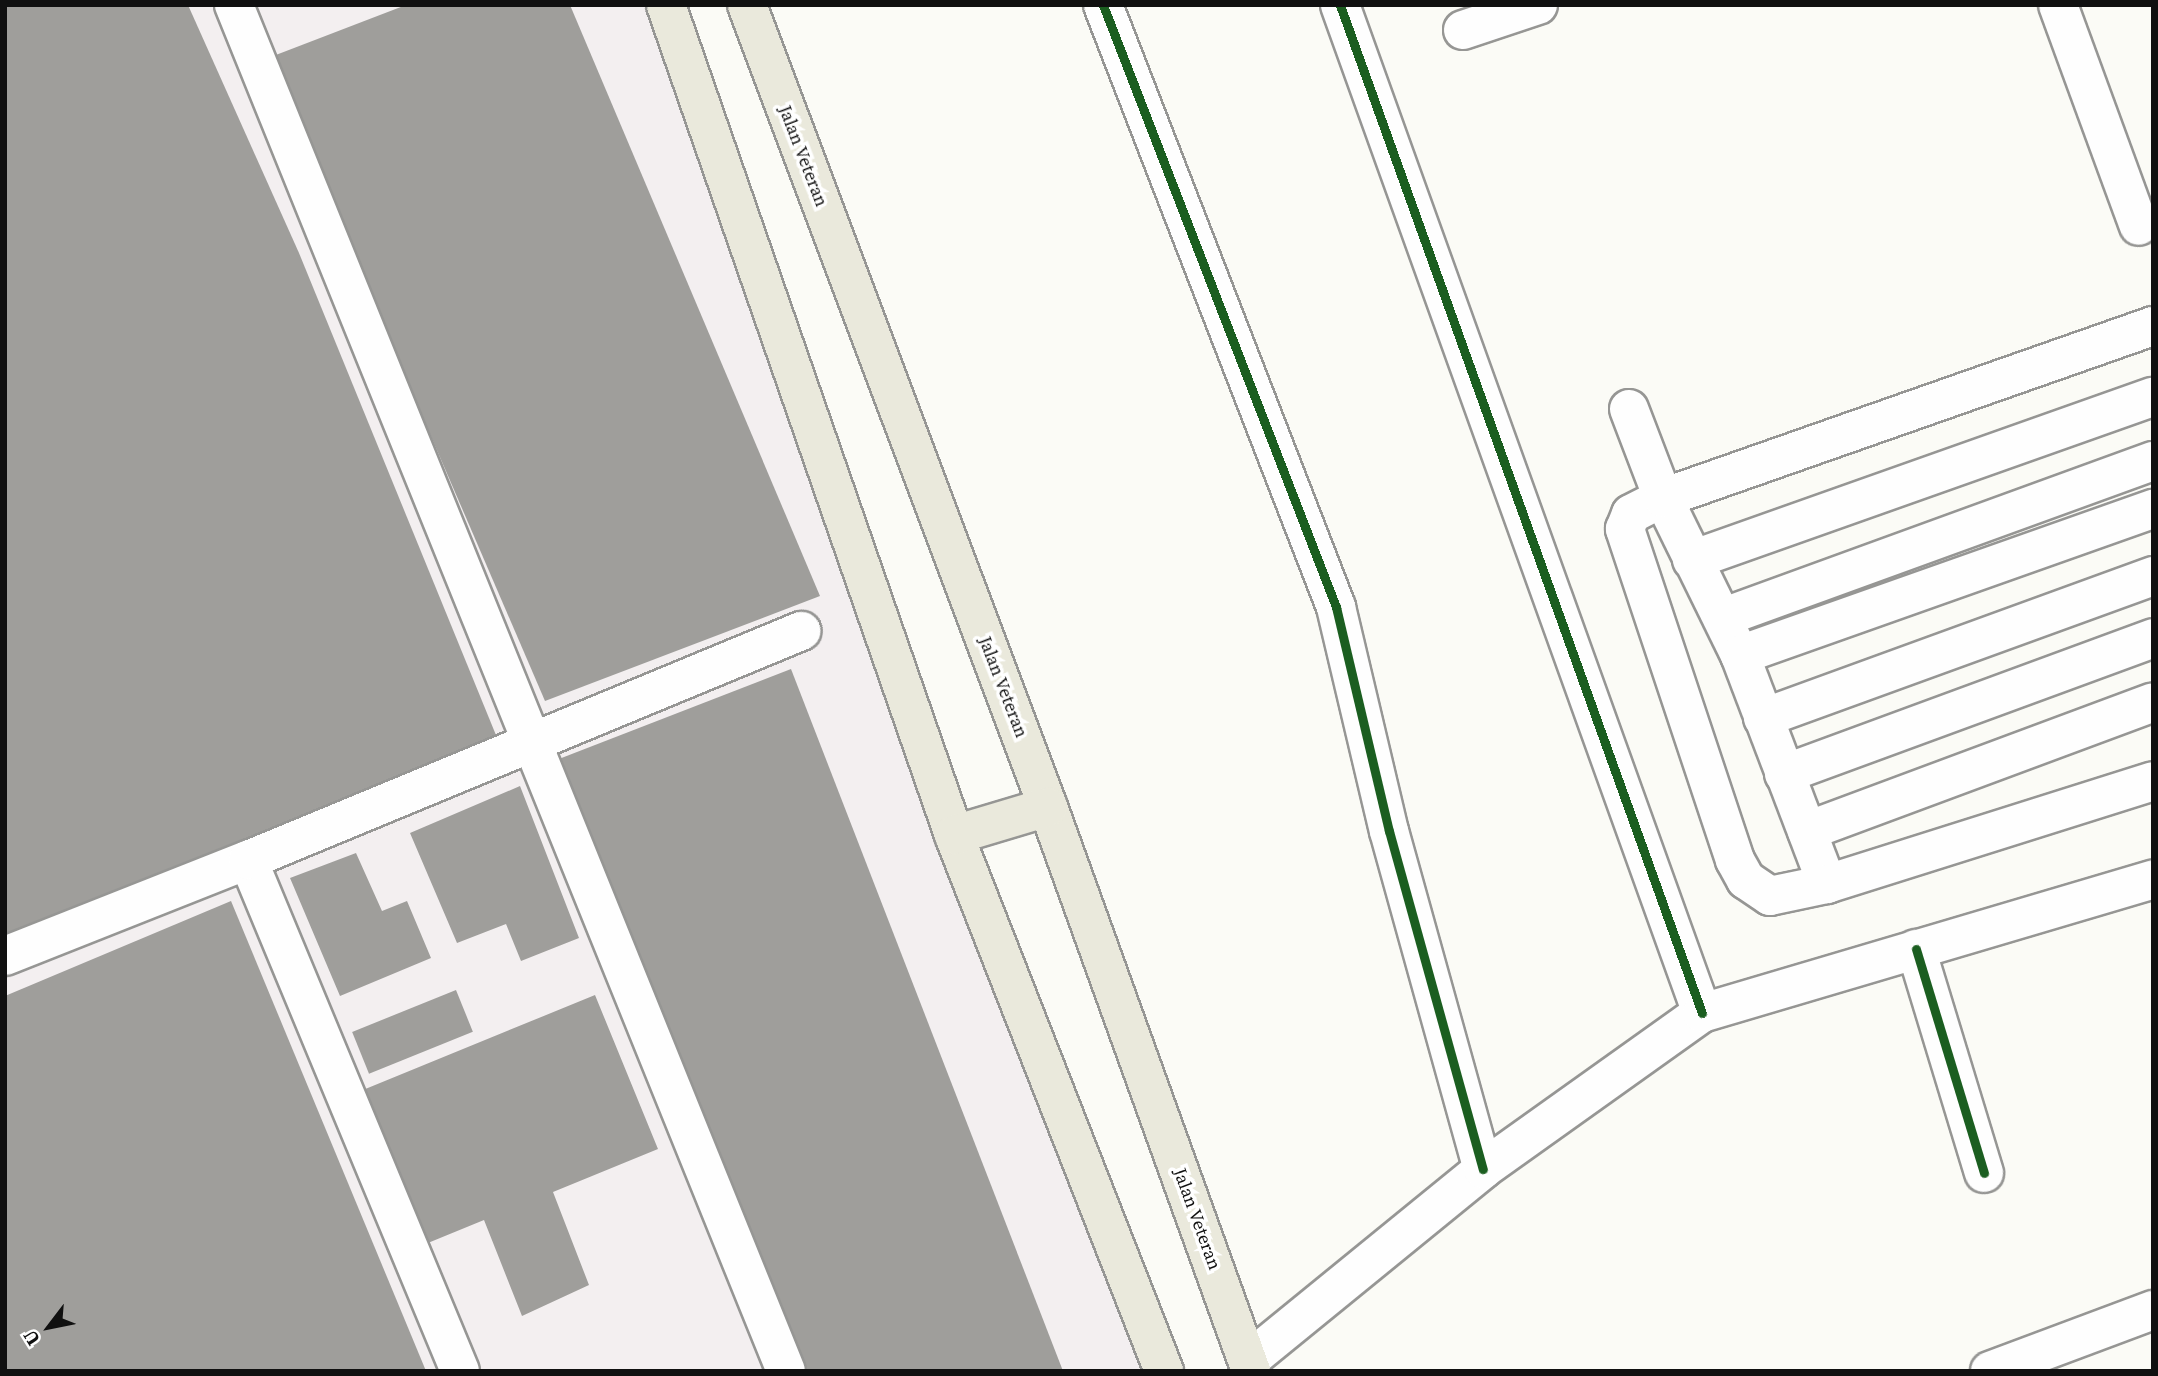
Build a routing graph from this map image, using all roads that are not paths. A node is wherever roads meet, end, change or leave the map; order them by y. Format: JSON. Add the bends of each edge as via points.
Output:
{"nodes":[{"id":1,"x":234,"y":5,"type":"edge"},
{"id":2,"x":666,"y":5,"type":"edge"},
{"id":3,"x":747,"y":5,"type":"edge"},
{"id":4,"x":1103,"y":5,"type":"edge"},
{"id":5,"x":1340,"y":5,"type":"edge"},
{"id":6,"x":1538,"y":5,"type":"edge"},
{"id":7,"x":2058,"y":5,"type":"edge"},
{"id":8,"x":1463,"y":30,"type":"dead end"},
{"id":9,"x":2138,"y":226,"type":"dead end"},
{"id":10,"x":2153,"y":326,"type":"edge"},
{"id":11,"x":2153,"y":397,"type":"edge"},
{"id":12,"x":1629,"y":409,"type":"dead end"},
{"id":13,"x":2153,"y":461,"type":"edge"},
{"id":14,"x":1663,"y":498,"type":"junction"},
{"id":15,"x":2153,"y":509,"type":"edge"},
{"id":16,"x":1692,"y":560,"type":"junction"},
{"id":17,"x":2153,"y":576,"type":"edge"},
{"id":18,"x":1724,"y":617,"type":"junction"},
{"id":19,"x":801,"y":631,"type":"dead end"},
{"id":20,"x":2153,"y":638,"type":"edge"},
{"id":21,"x":1740,"y":655,"type":"junction"},
{"id":22,"x":2153,"y":702,"type":"edge"},
{"id":23,"x":1763,"y":718,"type":"junction"},
{"id":24,"x":530,"y":744,"type":"junction"},
{"id":25,"x":1784,"y":774,"type":"junction"},
{"id":26,"x":2153,"y":781,"type":"edge"},
{"id":27,"x":1048,"y":807,"type":"junction"},
{"id":28,"x":1807,"y":831,"type":"junction"},
{"id":29,"x":954,"y":835,"type":"junction"},
{"id":30,"x":248,"y":860,"type":"junction"},
{"id":31,"x":2153,"y":879,"type":"edge"},
{"id":32,"x":1827,"y":884,"type":"junction"},
{"id":33,"x":1916,"y":949,"type":"junction"},
{"id":34,"x":5,"y":956,"type":"edge"},
{"id":35,"x":1702,"y":1013,"type":"junction"},
{"id":36,"x":1483,"y":1169,"type":"junction"},
{"id":37,"x":1984,"y":1173,"type":"dead end"},
{"id":38,"x":2153,"y":1310,"type":"edge"},
{"id":39,"x":1249,"y":1366,"type":"edge"},
{"id":40,"x":460,"y":1371,"type":"edge"},
{"id":41,"x":786,"y":1371,"type":"edge"},
{"id":42,"x":1164,"y":1371,"type":"edge"},
{"id":43,"x":1990,"y":1371,"type":"edge"}],
"edges":[{"from":1,"to":24,"type":"street"},
{"from":2,"to":29,"type":"main road"},
{"from":3,"to":27,"type":"main road","name":"Jalan Veteran"},
{"from":4,"to":36,"type":"street","via":[[1336,607],[1389,831]]},
{"from":5,"to":35,"type":"street"},
{"from":6,"to":8,"type":"street"},
{"from":7,"to":9,"type":"street"},
{"from":10,"to":14,"type":"street"},
{"from":11,"to":16,"type":"street"},
{"from":12,"to":14,"type":"street"},
{"from":13,"to":18,"type":"street"},
{"from":14,"to":16,"type":"street"},
{"from":14,"to":32,"type":"street","via":[[1631,514],[1625,530],[1723,834],[1746,880],[1770,896]]},
{"from":15,"to":21,"type":"street"},
{"from":16,"to":18,"type":"street"},
{"from":17,"to":23,"type":"street"},
{"from":18,"to":21,"type":"street"},
{"from":19,"to":24,"type":"street"},
{"from":20,"to":25,"type":"street"},
{"from":21,"to":23,"type":"street"},
{"from":22,"to":28,"type":"street"},
{"from":23,"to":25,"type":"street"},
{"from":24,"to":30,"type":"street"},
{"from":24,"to":41,"type":"street"},
{"from":25,"to":28,"type":"street"},
{"from":26,"to":32,"type":"street"},
{"from":27,"to":29,"type":"main road"},
{"from":27,"to":39,"type":"main road","name":"Jalan Veteran"},
{"from":28,"to":32,"type":"street"},
{"from":29,"to":42,"type":"main road"},
{"from":30,"to":34,"type":"street"},
{"from":30,"to":40,"type":"street"},
{"from":31,"to":33,"type":"street"},
{"from":33,"to":35,"type":"street"},
{"from":33,"to":37,"type":"street"},
{"from":35,"to":36,"type":"street"},
{"from":36,"to":39,"type":"street"},
{"from":38,"to":43,"type":"street"}]}
